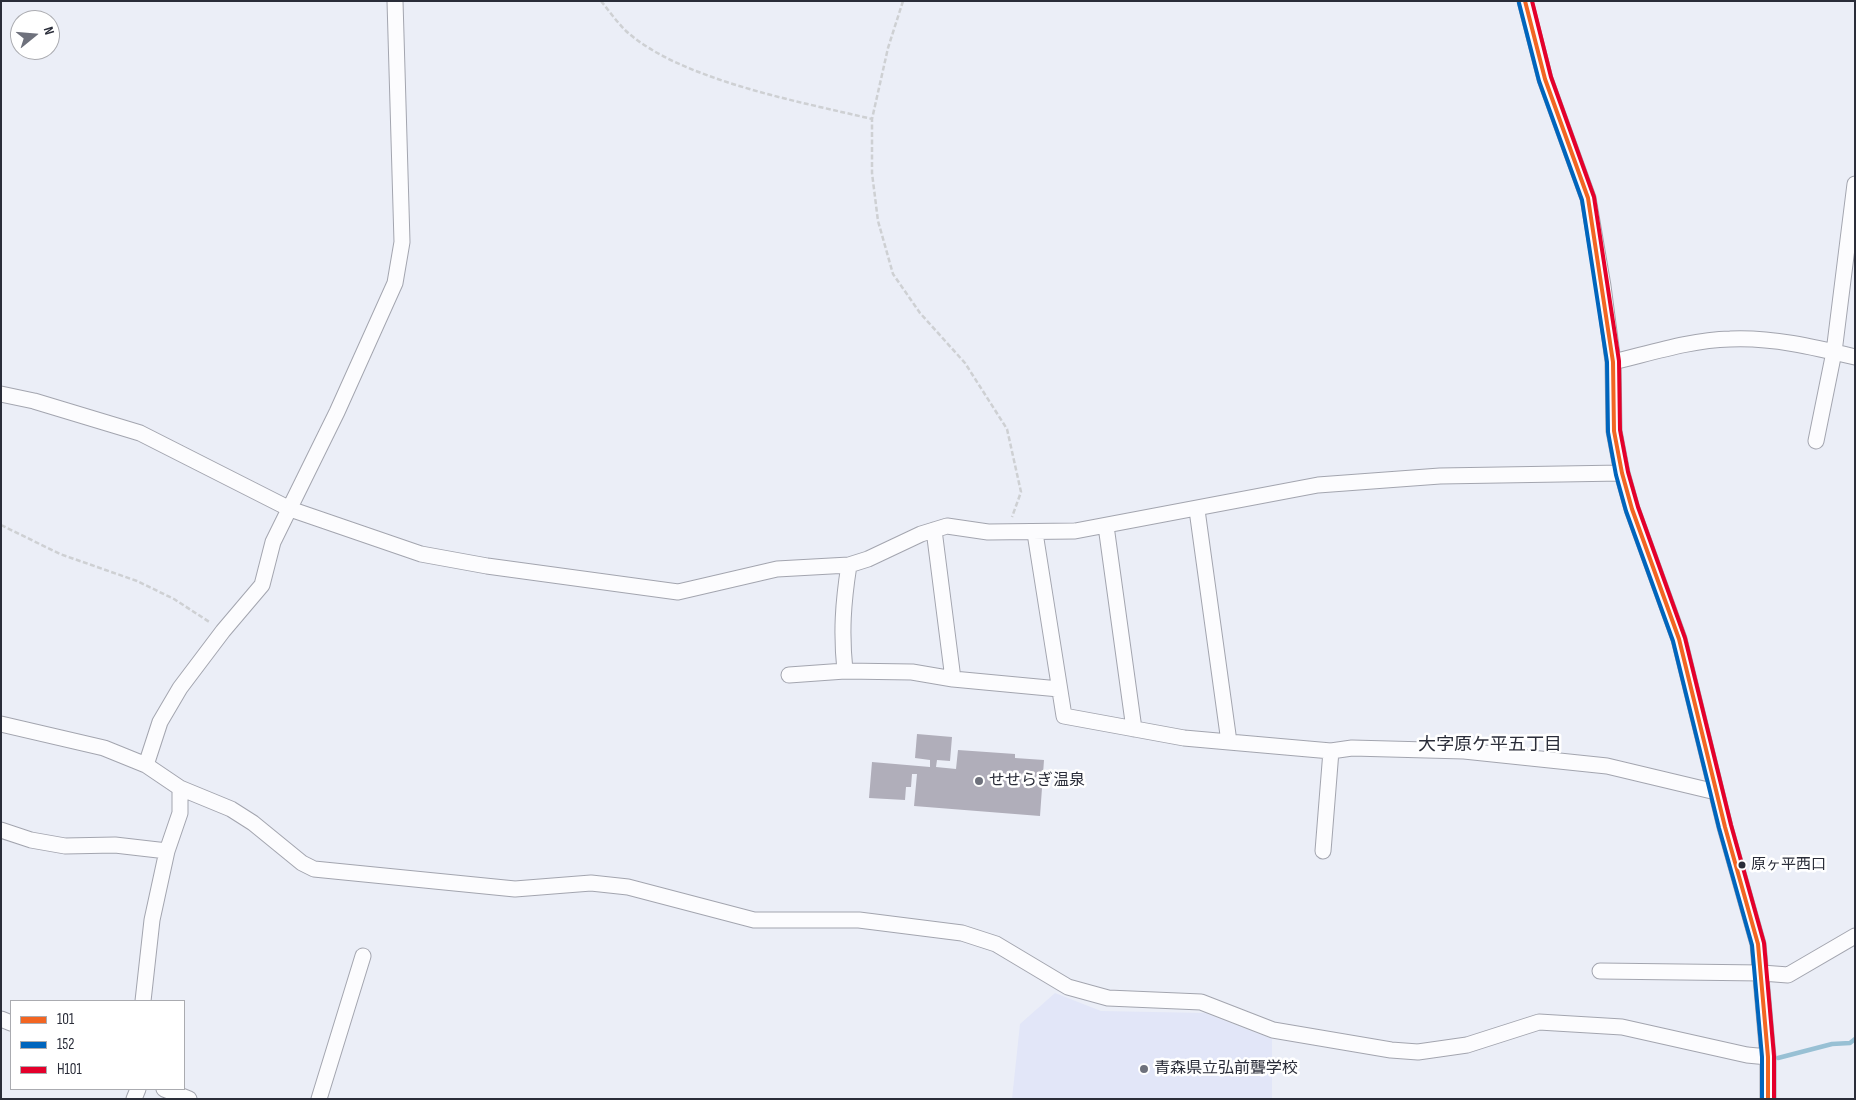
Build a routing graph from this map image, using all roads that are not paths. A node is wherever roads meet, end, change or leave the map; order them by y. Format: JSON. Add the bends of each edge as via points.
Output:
{"nodes":[{"id":1,"x":395,"y":1,"type":"edge"},
{"id":2,"x":1525,"y":1,"type":"edge"},
{"id":3,"x":1855,"y":184,"type":"edge"},
{"id":4,"x":1834,"y":352,"type":"junction"},
{"id":5,"x":1855,"y":357,"type":"edge"},
{"id":6,"x":1613,"y":362,"type":"junction"},
{"id":7,"x":1,"y":394,"type":"edge"},
{"id":8,"x":1816,"y":441,"type":"dead end"},
{"id":9,"x":1622,"y":473,"type":"junction"},
{"id":10,"x":290,"y":508,"type":"junction"},
{"id":11,"x":1197,"y":510,"type":"junction"},
{"id":12,"x":1106,"y":526,"type":"junction"},
{"id":13,"x":934,"y":530,"type":"junction"},
{"id":14,"x":1034,"y":533,"type":"junction"},
{"id":15,"x":849,"y":565,"type":"junction"},
{"id":16,"x":845,"y":671,"type":"junction"},
{"id":17,"x":790,"y":675,"type":"dead end"},
{"id":18,"x":953,"y":679,"type":"junction"},
{"id":19,"x":1059,"y":689,"type":"junction"},
{"id":20,"x":1,"y":724,"type":"edge"},
{"id":21,"x":1134,"y":729,"type":"junction"},
{"id":22,"x":1229,"y":742,"type":"junction"},
{"id":23,"x":1331,"y":751,"type":"junction"},
{"id":24,"x":146,"y":765,"type":"junction"},
{"id":25,"x":180,"y":788,"type":"junction"},
{"id":26,"x":1716,"y":792,"type":"junction"},
{"id":27,"x":1,"y":830,"type":"edge"},
{"id":28,"x":168,"y":851,"type":"junction"},
{"id":29,"x":1323,"y":851,"type":"dead end"},
{"id":30,"x":1855,"y":936,"type":"edge"},
{"id":31,"x":363,"y":956,"type":"dead end"},
{"id":32,"x":1600,"y":971,"type":"dead end"},
{"id":33,"x":1762,"y":973,"type":"junction"},
{"id":34,"x":143,"y":1000,"type":"edge"},
{"id":35,"x":1768,"y":1057,"type":"junction"},
{"id":36,"x":166,"y":1090,"type":"edge"},
{"id":37,"x":189,"y":1099,"type":"edge"},
{"id":38,"x":319,"y":1099,"type":"edge"},
{"id":39,"x":1768,"y":1099,"type":"edge"}],
"edges":[{"from":1,"to":10,"type":"street","via":[[402,242],[395,284]]},
{"from":2,"to":6,"type":"street","via":[[1545,79],[1588,198],[1604,286]]},
{"from":3,"to":4,"type":"street"},
{"from":4,"to":5,"type":"street"},
{"from":4,"to":6,"type":"street","via":[[1758,339],[1730,339],[1698,342]]},
{"from":4,"to":8,"type":"street"},
{"from":6,"to":9,"type":"street","via":[[1614,430]]},
{"from":7,"to":10,"type":"street","via":[[140,433]]},
{"from":9,"to":11,"type":"street","via":[[1440,476],[1318,485]]},
{"from":9,"to":26,"type":"street","via":[[1679,639]]},
{"from":10,"to":15,"type":"street","via":[[433,557],[678,592],[777,569]]},
{"from":10,"to":24,"type":"street","via":[[273,542],[262,585],[222,631],[180,688],[165,713]]},
{"from":11,"to":12,"type":"street"},
{"from":11,"to":22,"type":"street"},
{"from":12,"to":14,"type":"street"},
{"from":12,"to":21,"type":"street"},
{"from":13,"to":14,"type":"street","via":[[947,526],[988,532]]},
{"from":13,"to":15,"type":"street"},
{"from":13,"to":18,"type":"street"},
{"from":14,"to":19,"type":"street"},
{"from":15,"to":16,"type":"street","via":[[842,607]]},
{"from":16,"to":17,"type":"street"},
{"from":16,"to":18,"type":"street","via":[[912,672]]},
{"from":18,"to":19,"type":"street"},
{"from":19,"to":21,"type":"street","via":[[1064,716]]},
{"from":20,"to":24,"type":"street","via":[[104,748]]},
{"from":21,"to":22,"type":"street"},
{"from":22,"to":23,"type":"street"},
{"from":23,"to":26,"type":"street","via":[[1352,748],[1464,751],[1607,766]]},
{"from":23,"to":29,"type":"street"},
{"from":24,"to":25,"type":"street"},
{"from":25,"to":28,"type":"street","via":[[180,813]]},
{"from":25,"to":35,"type":"street","via":[[231,809],[314,869],[515,888],[609,884],[754,920],[859,920],[962,932],[996,944],[1068,987],[1092,994],[1108,998],[1201,1002],[1273,1030],[1391,1050],[1418,1052],[1466,1045],[1539,1022],[1622,1027]]},
{"from":26,"to":33,"type":"street","via":[[1758,944]]},
{"from":27,"to":28,"type":"street","via":[[65,846],[114,845]]},
{"from":28,"to":34,"type":"street","via":[[152,920]]},
{"from":30,"to":33,"type":"street","via":[[1788,975]]},
{"from":31,"to":38,"type":"street"},
{"from":32,"to":33,"type":"street"},
{"from":33,"to":35,"type":"street"},
{"from":35,"to":39,"type":"street"},
{"from":36,"to":37,"type":"street"}]}
